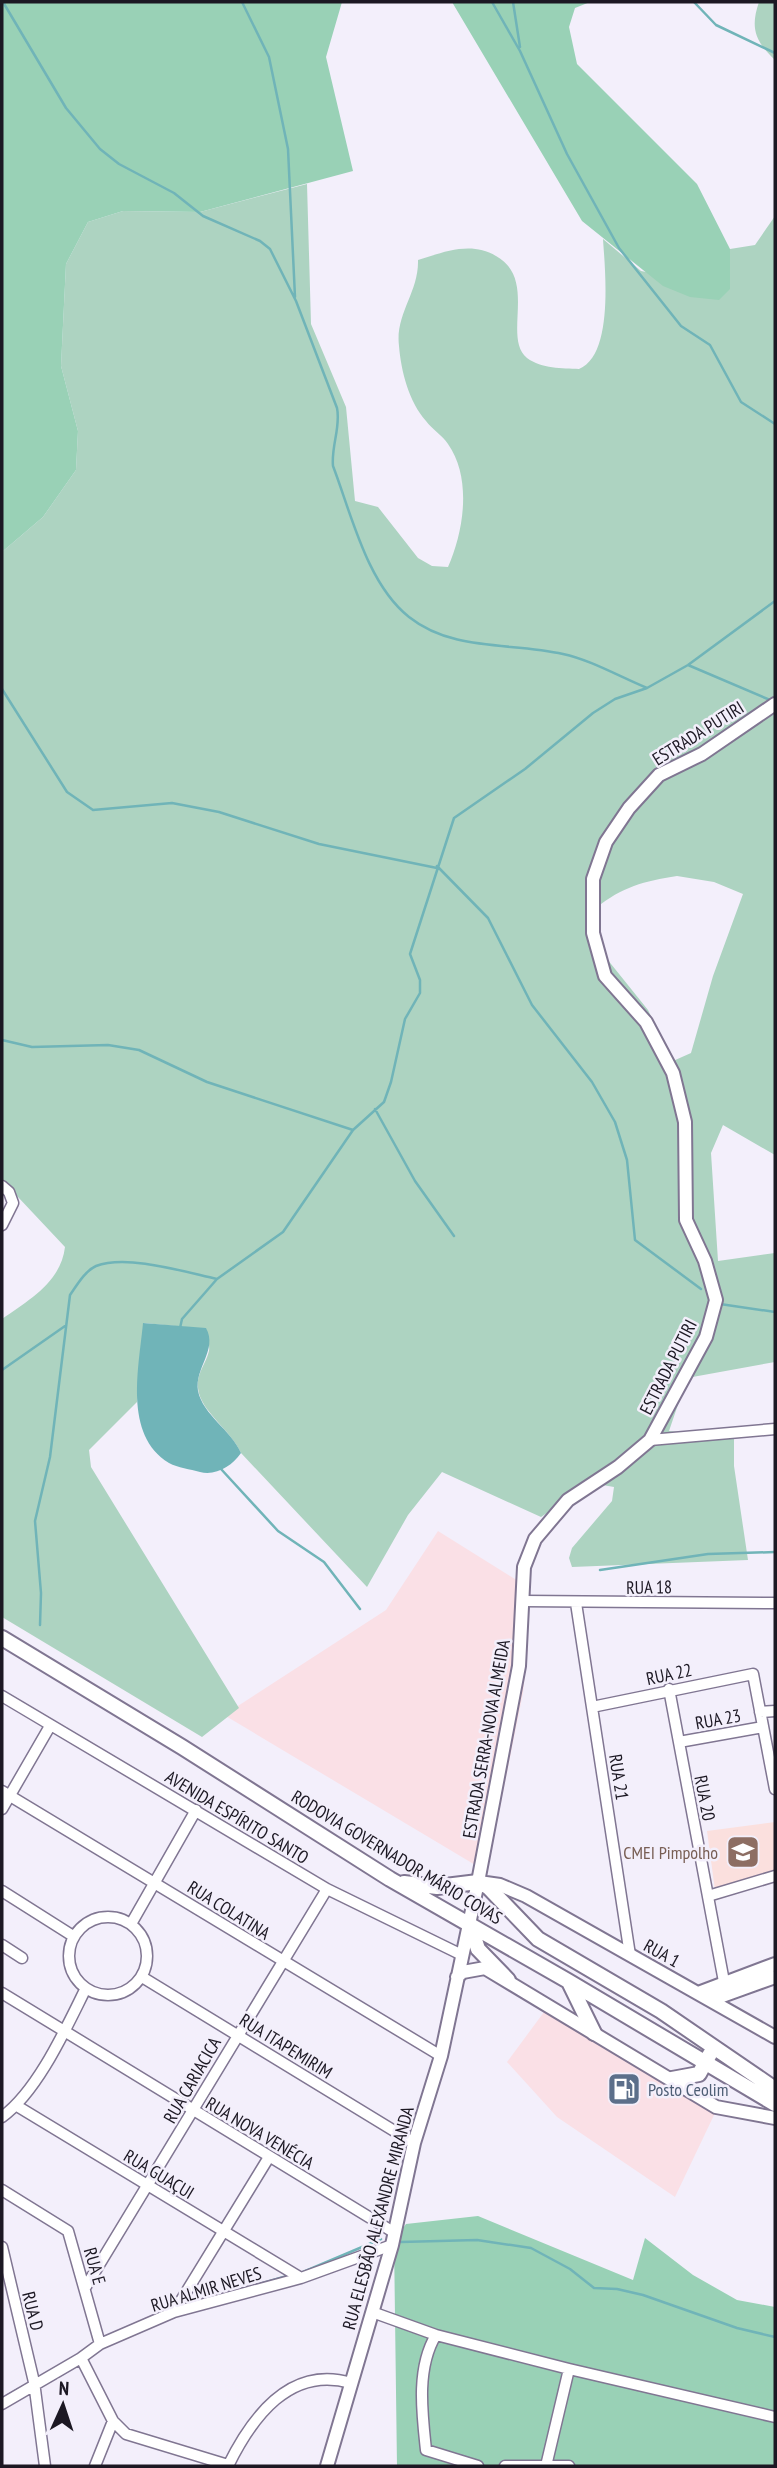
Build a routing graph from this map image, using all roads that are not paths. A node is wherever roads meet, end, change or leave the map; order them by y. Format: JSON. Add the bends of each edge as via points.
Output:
{"nodes":[{"id":1,"x":775,"y":704,"type":"edge"},
{"id":2,"x":2,"y":1186,"type":"edge"},
{"id":3,"x":2,"y":1225,"type":"edge"},
{"id":4,"x":775,"y":1429,"type":"edge"},
{"id":5,"x":650,"y":1440,"type":"junction"},
{"id":6,"x":524,"y":1601,"type":"junction"},
{"id":7,"x":576,"y":1603,"type":"junction"},
{"id":8,"x":775,"y":1604,"type":"edge"},
{"id":9,"x":2,"y":1638,"type":"edge"},
{"id":10,"x":668,"y":1689,"type":"junction"},
{"id":11,"x":2,"y":1696,"type":"edge"},
{"id":12,"x":592,"y":1707,"type":"junction"},
{"id":13,"x":775,"y":1711,"type":"edge"},
{"id":14,"x":760,"y":1713,"type":"junction"},
{"id":15,"x":50,"y":1726,"type":"junction"},
{"id":16,"x":763,"y":1727,"type":"junction"},
{"id":17,"x":678,"y":1742,"type":"junction"},
{"id":18,"x":773,"y":1768,"type":"edge"},
{"id":19,"x":775,"y":1789,"type":"edge"},
{"id":20,"x":6,"y":1793,"type":"edge"},
{"id":21,"x":2,"y":1809,"type":"edge"},
{"id":22,"x":196,"y":1810,"type":"junction"},
{"id":23,"x":775,"y":1876,"type":"edge"},
{"id":24,"x":390,"y":1879,"type":"junction"},
{"id":25,"x":153,"y":1882,"type":"junction"},
{"id":26,"x":478,"y":1882,"type":"junction"},
{"id":27,"x":327,"y":1889,"type":"junction"},
{"id":28,"x":2,"y":1891,"type":"edge"},
{"id":29,"x":708,"y":1896,"type":"junction"},
{"id":30,"x":532,"y":1899,"type":"junction"},
{"id":31,"x":520,"y":1921,"type":"junction"},
{"id":32,"x":468,"y":1922,"type":"junction"},
{"id":33,"x":131,"y":1924,"type":"junction"},
{"id":34,"x":73,"y":1936,"type":"junction"},
{"id":35,"x":2,"y":1945,"type":"edge"},
{"id":36,"x":462,"y":1955,"type":"junction"},
{"id":37,"x":630,"y":1955,"type":"junction"},
{"id":38,"x":22,"y":1958,"type":"dead end"},
{"id":39,"x":282,"y":1961,"type":"junction"},
{"id":40,"x":775,"y":1964,"type":"edge"},
{"id":41,"x":485,"y":1968,"type":"junction"},
{"id":42,"x":142,"y":1977,"type":"junction"},
{"id":43,"x":457,"y":1977,"type":"junction"},
{"id":44,"x":775,"y":1977,"type":"edge"},
{"id":45,"x":508,"y":1980,"type":"junction"},
{"id":46,"x":568,"y":1980,"type":"junction"},
{"id":47,"x":86,"y":1988,"type":"junction"},
{"id":48,"x":725,"y":1989,"type":"junction"},
{"id":49,"x":2,"y":1993,"type":"edge"},
{"id":50,"x":698,"y":1993,"type":"junction"},
{"id":51,"x":711,"y":2000,"type":"junction"},
{"id":52,"x":64,"y":2031,"type":"junction"},
{"id":53,"x":594,"y":2033,"type":"junction"},
{"id":54,"x":237,"y":2034,"type":"junction"},
{"id":55,"x":775,"y":2037,"type":"edge"},
{"id":56,"x":708,"y":2040,"type":"junction"},
{"id":57,"x":441,"y":2056,"type":"junction"},
{"id":58,"x":733,"y":2058,"type":"junction"},
{"id":59,"x":707,"y":2062,"type":"junction"},
{"id":60,"x":672,"y":2079,"type":"junction"},
{"id":61,"x":775,"y":2080,"type":"edge"},
{"id":62,"x":775,"y":2089,"type":"edge"},
{"id":63,"x":775,"y":2104,"type":"edge"},
{"id":64,"x":17,"y":2106,"type":"junction"},
{"id":65,"x":194,"y":2110,"type":"junction"},
{"id":66,"x":2,"y":2117,"type":"edge"},
{"id":67,"x":775,"y":2118,"type":"edge"},
{"id":68,"x":414,"y":2143,"type":"junction"},
{"id":69,"x":269,"y":2157,"type":"junction"},
{"id":70,"x":147,"y":2186,"type":"junction"},
{"id":71,"x":2,"y":2190,"type":"edge"},
{"id":72,"x":222,"y":2231,"type":"junction"},
{"id":73,"x":394,"y":2239,"type":"junction"},
{"id":74,"x":2,"y":2247,"type":"edge"},
{"id":75,"x":301,"y":2277,"type":"junction"},
{"id":76,"x":85,"y":2288,"type":"junction"},
{"id":77,"x":174,"y":2312,"type":"junction"},
{"id":78,"x":372,"y":2312,"type":"junction"},
{"id":79,"x":436,"y":2335,"type":"junction"},
{"id":80,"x":100,"y":2344,"type":"junction"},
{"id":81,"x":81,"y":2358,"type":"junction"},
{"id":82,"x":569,"y":2369,"type":"junction"},
{"id":83,"x":34,"y":2382,"type":"junction"},
{"id":84,"x":351,"y":2383,"type":"junction"},
{"id":85,"x":2,"y":2404,"type":"edge"},
{"id":86,"x":775,"y":2417,"type":"edge"},
{"id":87,"x":113,"y":2421,"type":"junction"},
{"id":88,"x":547,"y":2465,"type":"edge"},
{"id":89,"x":45,"y":2466,"type":"edge"},
{"id":90,"x":95,"y":2466,"type":"edge"},
{"id":91,"x":228,"y":2466,"type":"edge"},
{"id":92,"x":327,"y":2466,"type":"edge"},
{"id":93,"x":478,"y":2466,"type":"edge"},
{"id":94,"x":505,"y":2466,"type":"edge"},
{"id":95,"x":569,"y":2466,"type":"edge"}],
"edges":[{"from":1,"to":5,"type":"street","name":"ESTRADA PUTIRI","via":[[702,754],[659,775],[606,842],[593,879],[593,933],[605,976],[646,1022],[673,1073],[685,1122],[687,1220],[716,1300],[706,1337]]},
{"from":2,"to":3,"type":"street","via":[[13,1203]]},
{"from":4,"to":5,"type":"street"},
{"from":5,"to":6,"type":"street","name":"ESTRADA PUTIRI","via":[[568,1500],[535,1539],[524,1567]]},
{"from":6,"to":7,"type":"street","name":"RUA 18"},
{"from":6,"to":26,"type":"street","name":"ESTRADA SERRA-NOVA ALMEIDA","via":[[519,1666]]},
{"from":7,"to":8,"type":"street","name":"RUA 18"},
{"from":7,"to":12,"type":"street","name":"RUA 21"},
{"from":9,"to":24,"type":"main road","name":"RODOVIA GOVERNADOR MÁRIO COVAS"},
{"from":10,"to":12,"type":"street","name":"RUA 22"},
{"from":10,"to":14,"type":"street","name":"RUA 22","via":[[752,1674]]},
{"from":10,"to":17,"type":"street","name":"RUA 20"},
{"from":11,"to":15,"type":"street","name":"AVENIDA ESPÍRITO SANTO"},
{"from":12,"to":37,"type":"street","name":"RUA 21"},
{"from":13,"to":14,"type":"street"},
{"from":14,"to":16,"type":"street"},
{"from":15,"to":20,"type":"street"},
{"from":15,"to":22,"type":"street","name":"AVENIDA ESPÍRITO SANTO"},
{"from":16,"to":17,"type":"street","name":"RUA 23"},
{"from":16,"to":18,"type":"street"},
{"from":17,"to":29,"type":"street","name":"RUA 20"},
{"from":18,"to":19,"type":"street"},
{"from":20,"to":21,"type":"street"},
{"from":20,"to":25,"type":"street","name":"RUA COLATINA"},
{"from":22,"to":25,"type":"street"},
{"from":22,"to":27,"type":"street","name":"AVENIDA ESPÍRITO SANTO"},
{"from":23,"to":29,"type":"street"},
{"from":24,"to":26,"type":"main road","via":[[437,1887]]},
{"from":24,"to":32,"type":"main road","name":"RODOVIA GOVERNADOR MÁRIO COVAS"},
{"from":25,"to":33,"type":"street"},
{"from":25,"to":39,"type":"street","name":"RUA COLATINA"},
{"from":26,"to":30,"type":"street","name":"RUA 1","via":[[507,1887]]},
{"from":26,"to":31,"type":"main road","via":[[503,1899]]},
{"from":26,"to":32,"type":"street","name":"RUA ELESBÃO ALEXANDRE MIRANDA"},
{"from":27,"to":36,"type":"street","name":"AVENIDA ESPÍRITO SANTO"},
{"from":27,"to":39,"type":"street","name":"RUA CARIACICA"},
{"from":28,"to":34,"type":"street"},
{"from":29,"to":48,"type":"street","name":"RUA 20"},
{"from":30,"to":31,"type":"street"},
{"from":30,"to":37,"type":"street","name":"RUA 1"},
{"from":31,"to":56,"type":"main road","via":[[538,1939]]},
{"from":32,"to":36,"type":"street","name":"RUA ELESBÃO ALEXANDRE MIRANDA"},
{"from":32,"to":45,"type":"main road","via":[[478,1949]]},
{"from":32,"to":46,"type":"main road","name":"RODOVIA GOVERNADOR MÁRIO COVAS"},
{"from":33,"to":34,"type":"street","via":[[99,1917]]},
{"from":33,"to":42,"type":"street","via":[[146,1944],[148,1958]]},
{"from":34,"to":47,"type":"street","via":[[68,1963]]},
{"from":35,"to":38,"type":"street"},
{"from":36,"to":41,"type":"street"},
{"from":36,"to":43,"type":"street","name":"RUA ELESBÃO ALEXANDRE MIRANDA"},
{"from":37,"to":50,"type":"street","name":"RUA 1"},
{"from":39,"to":54,"type":"street","name":"RUA CARIACICA"},
{"from":39,"to":57,"type":"street","name":"RUA COLATINA"},
{"from":40,"to":48,"type":"street"},
{"from":41,"to":43,"type":"street"},
{"from":41,"to":45,"type":"street"},
{"from":42,"to":47,"type":"street","via":[[127,1991],[113,1995]]},
{"from":42,"to":54,"type":"street","name":"RUA ITAPEMIRIM"},
{"from":43,"to":57,"type":"street","name":"RUA ELESBÃO ALEXANDRE MIRANDA"},
{"from":44,"to":48,"type":"street"},
{"from":45,"to":53,"type":"street"},
{"from":46,"to":53,"type":"main road"},
{"from":46,"to":59,"type":"main road","name":"RODOVIA GOVERNADOR MÁRIO COVAS"},
{"from":47,"to":52,"type":"street"},
{"from":48,"to":50,"type":"street"},
{"from":48,"to":51,"type":"street"},
{"from":49,"to":52,"type":"street","name":"RUA NOVA VENÉCIA"},
{"from":50,"to":51,"type":"street","name":"RUA 1"},
{"from":51,"to":55,"type":"street","name":"RUA 1"},
{"from":52,"to":64,"type":"street"},
{"from":52,"to":65,"type":"street","name":"RUA NOVA VENÉCIA"},
{"from":53,"to":60,"type":"street"},
{"from":54,"to":65,"type":"street","name":"RUA CARIACICA"},
{"from":54,"to":68,"type":"street","name":"RUA ITAPEMIRIM"},
{"from":56,"to":58,"type":"main road"},
{"from":56,"to":59,"type":"main road"},
{"from":57,"to":68,"type":"street","name":"RUA ELESBÃO ALEXANDRE MIRANDA"},
{"from":58,"to":61,"type":"street"},
{"from":58,"to":62,"type":"main road"},
{"from":59,"to":60,"type":"main road","via":[[699,2074]]},
{"from":59,"to":63,"type":"main road","name":"RODOVIA GOVERNADOR MÁRIO COVAS"},
{"from":60,"to":67,"type":"street","via":[[716,2107]]},
{"from":64,"to":66,"type":"street"},
{"from":64,"to":70,"type":"street","name":"RUA GUAÇUI"},
{"from":65,"to":69,"type":"street","name":"RUA NOVA VENÉCIA"},
{"from":65,"to":70,"type":"street","name":"RUA CARIACICA"},
{"from":68,"to":73,"type":"street","name":"RUA ELESBÃO ALEXANDRE MIRANDA"},
{"from":69,"to":72,"type":"street"},
{"from":69,"to":73,"type":"street","name":"RUA NOVA VENÉCIA"},
{"from":70,"to":72,"type":"street","name":"RUA GUAÇUI"},
{"from":70,"to":76,"type":"street","name":"RUA CARIACICA"},
{"from":71,"to":76,"type":"street","name":"RUA E","via":[[68,2231]]},
{"from":72,"to":75,"type":"street","name":"RUA GUAÇUI"},
{"from":72,"to":77,"type":"street"},
{"from":73,"to":75,"type":"street","name":"RUA ALMIR NEVES"},
{"from":73,"to":78,"type":"street","name":"RUA ELESBÃO ALEXANDRE MIRANDA"},
{"from":74,"to":83,"type":"street","name":"RUA D"},
{"from":75,"to":77,"type":"street","name":"RUA ALMIR NEVES"},
{"from":76,"to":80,"type":"street","name":"RUA E"},
{"from":77,"to":80,"type":"street","name":"RUA ALMIR NEVES"},
{"from":78,"to":79,"type":"street"},
{"from":78,"to":84,"type":"street","name":"RUA ELESBÃO ALEXANDRE MIRANDA"},
{"from":79,"to":82,"type":"street"},
{"from":79,"to":93,"type":"street","via":[[427,2349],[422,2387],[426,2450]]},
{"from":80,"to":81,"type":"street","name":"RUA ALMIR NEVES"},
{"from":81,"to":83,"type":"street","name":"RUA ALMIR NEVES"},
{"from":81,"to":87,"type":"street"},
{"from":82,"to":86,"type":"street"},
{"from":82,"to":88,"type":"street"},
{"from":83,"to":85,"type":"street","name":"RUA ALMIR NEVES"},
{"from":83,"to":89,"type":"street","name":"RUA D"},
{"from":84,"to":91,"type":"street","via":[[308,2379],[286,2390],[251,2425]]},
{"from":84,"to":92,"type":"street","name":"RUA ELESBÃO ALEXANDRE MIRANDA"},
{"from":87,"to":90,"type":"street"},
{"from":87,"to":91,"type":"street","via":[[126,2434]]},
{"from":88,"to":94,"type":"street"},
{"from":88,"to":95,"type":"street"}]}
